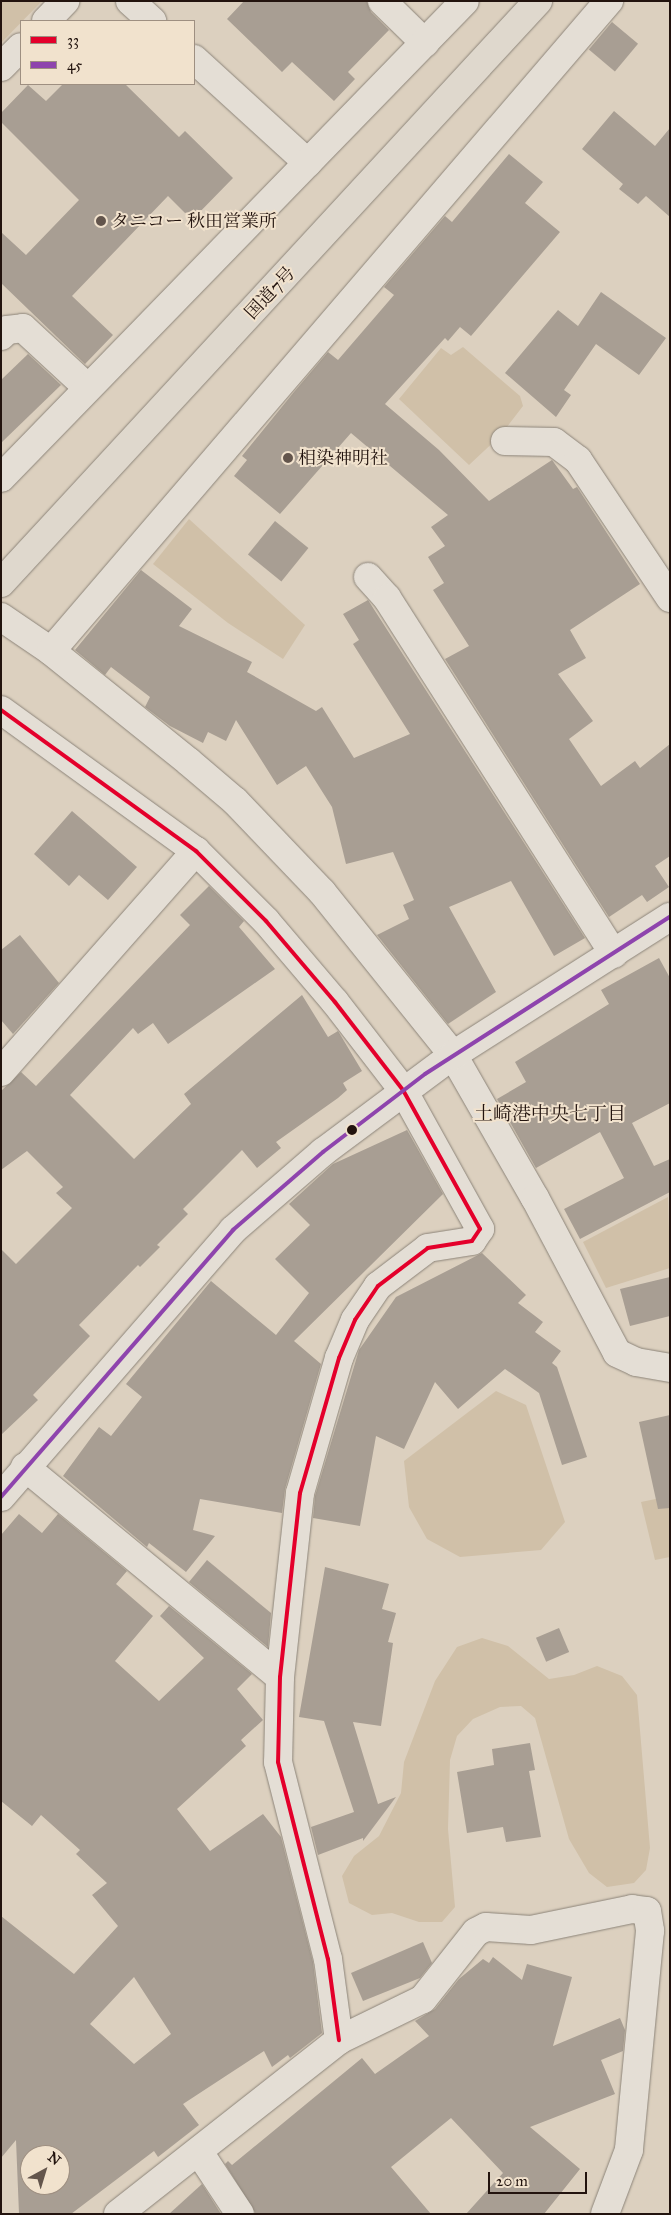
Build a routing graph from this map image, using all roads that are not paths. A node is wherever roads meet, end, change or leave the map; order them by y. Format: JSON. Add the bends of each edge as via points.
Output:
{"nodes":[{"id":1,"x":65,"y":1,"type":"edge"},
{"id":2,"x":130,"y":1,"type":"edge"},
{"id":3,"x":382,"y":1,"type":"edge"},
{"id":4,"x":465,"y":1,"type":"edge"},
{"id":5,"x":538,"y":1,"type":"edge"},
{"id":6,"x":609,"y":1,"type":"edge"},
{"id":7,"x":47,"y":20,"type":"edge"},
{"id":8,"x":151,"y":20,"type":"edge"},
{"id":9,"x":425,"y":43,"type":"junction"},
{"id":10,"x":20,"y":48,"type":"edge"},
{"id":11,"x":195,"y":61,"type":"edge"},
{"id":12,"x":1,"y":68,"type":"edge"},
{"id":13,"x":308,"y":163,"type":"junction"},
{"id":14,"x":1,"y":336,"type":"edge"},
{"id":15,"x":88,"y":388,"type":"junction"},
{"id":16,"x":505,"y":441,"type":"dead end"},
{"id":17,"x":1,"y":478,"type":"edge"},
{"id":18,"x":368,"y":577,"type":"dead end"},
{"id":19,"x":1,"y":583,"type":"edge"},
{"id":20,"x":670,"y":598,"type":"edge"},
{"id":21,"x":1,"y":617,"type":"edge"},
{"id":22,"x":51,"y":651,"type":"junction"},
{"id":23,"x":2,"y":712,"type":"edge"},
{"id":24,"x":196,"y":851,"type":"junction"},
{"id":25,"x":670,"y":917,"type":"edge"},
{"id":26,"x":614,"y":954,"type":"junction"},
{"id":27,"x":453,"y":1055,"type":"junction"},
{"id":28,"x":1,"y":1072,"type":"edge"},
{"id":29,"x":402,"y":1090,"type":"junction"},
{"id":30,"x":670,"y":1368,"type":"edge"},
{"id":31,"x":25,"y":1467,"type":"junction"},
{"id":32,"x":1,"y":1497,"type":"edge"},
{"id":33,"x":280,"y":1677,"type":"junction"},
{"id":34,"x":339,"y":2040,"type":"junction"},
{"id":35,"x":199,"y":2152,"type":"junction"},
{"id":36,"x":118,"y":2214,"type":"edge"},
{"id":37,"x":240,"y":2214,"type":"edge"},
{"id":38,"x":605,"y":2214,"type":"edge"}],
"edges":[{"from":1,"to":7,"type":"street"},
{"from":2,"to":8,"type":"street"},
{"from":3,"to":9,"type":"street"},
{"from":4,"to":9,"type":"street"},
{"from":5,"to":19,"type":"highway","name":"国道7号"},
{"from":6,"to":22,"type":"street"},
{"from":9,"to":13,"type":"street"},
{"from":10,"to":12,"type":"street"},
{"from":11,"to":13,"type":"street"},
{"from":13,"to":15,"type":"street"},
{"from":14,"to":15,"type":"street","via":[[7,330],[23,328]]},
{"from":15,"to":17,"type":"street"},
{"from":16,"to":20,"type":"street","via":[[554,442],[578,460]]},
{"from":18,"to":26,"type":"street","via":[[387,598]]},
{"from":21,"to":22,"type":"street"},
{"from":22,"to":27,"type":"street","via":[[235,801],[322,892]]},
{"from":23,"to":24,"type":"street"},
{"from":24,"to":28,"type":"street"},
{"from":24,"to":29,"type":"street","via":[[266,921],[335,1002]]},
{"from":25,"to":26,"type":"street"},
{"from":26,"to":27,"type":"street"},
{"from":27,"to":29,"type":"street"},
{"from":27,"to":30,"type":"street","via":[[535,1198],[617,1353],[636,1362]]},
{"from":29,"to":31,"type":"street","via":[[323,1152],[233,1230]]},
{"from":29,"to":33,"type":"street","via":[[480,1229],[472,1241],[428,1248],[378,1286],[349,1335],[339,1358],[300,1493]]},
{"from":31,"to":32,"type":"street"},
{"from":31,"to":33,"type":"street"},
{"from":33,"to":34,"type":"street","via":[[278,1762],[328,1959]]},
{"from":34,"to":35,"type":"street"},
{"from":34,"to":38,"type":"street","via":[[423,1999],[476,1932],[486,1927],[531,1930],[632,1910],[647,1911],[650,1931],[629,2150]]},
{"from":35,"to":36,"type":"street"},
{"from":35,"to":37,"type":"street"}]}
